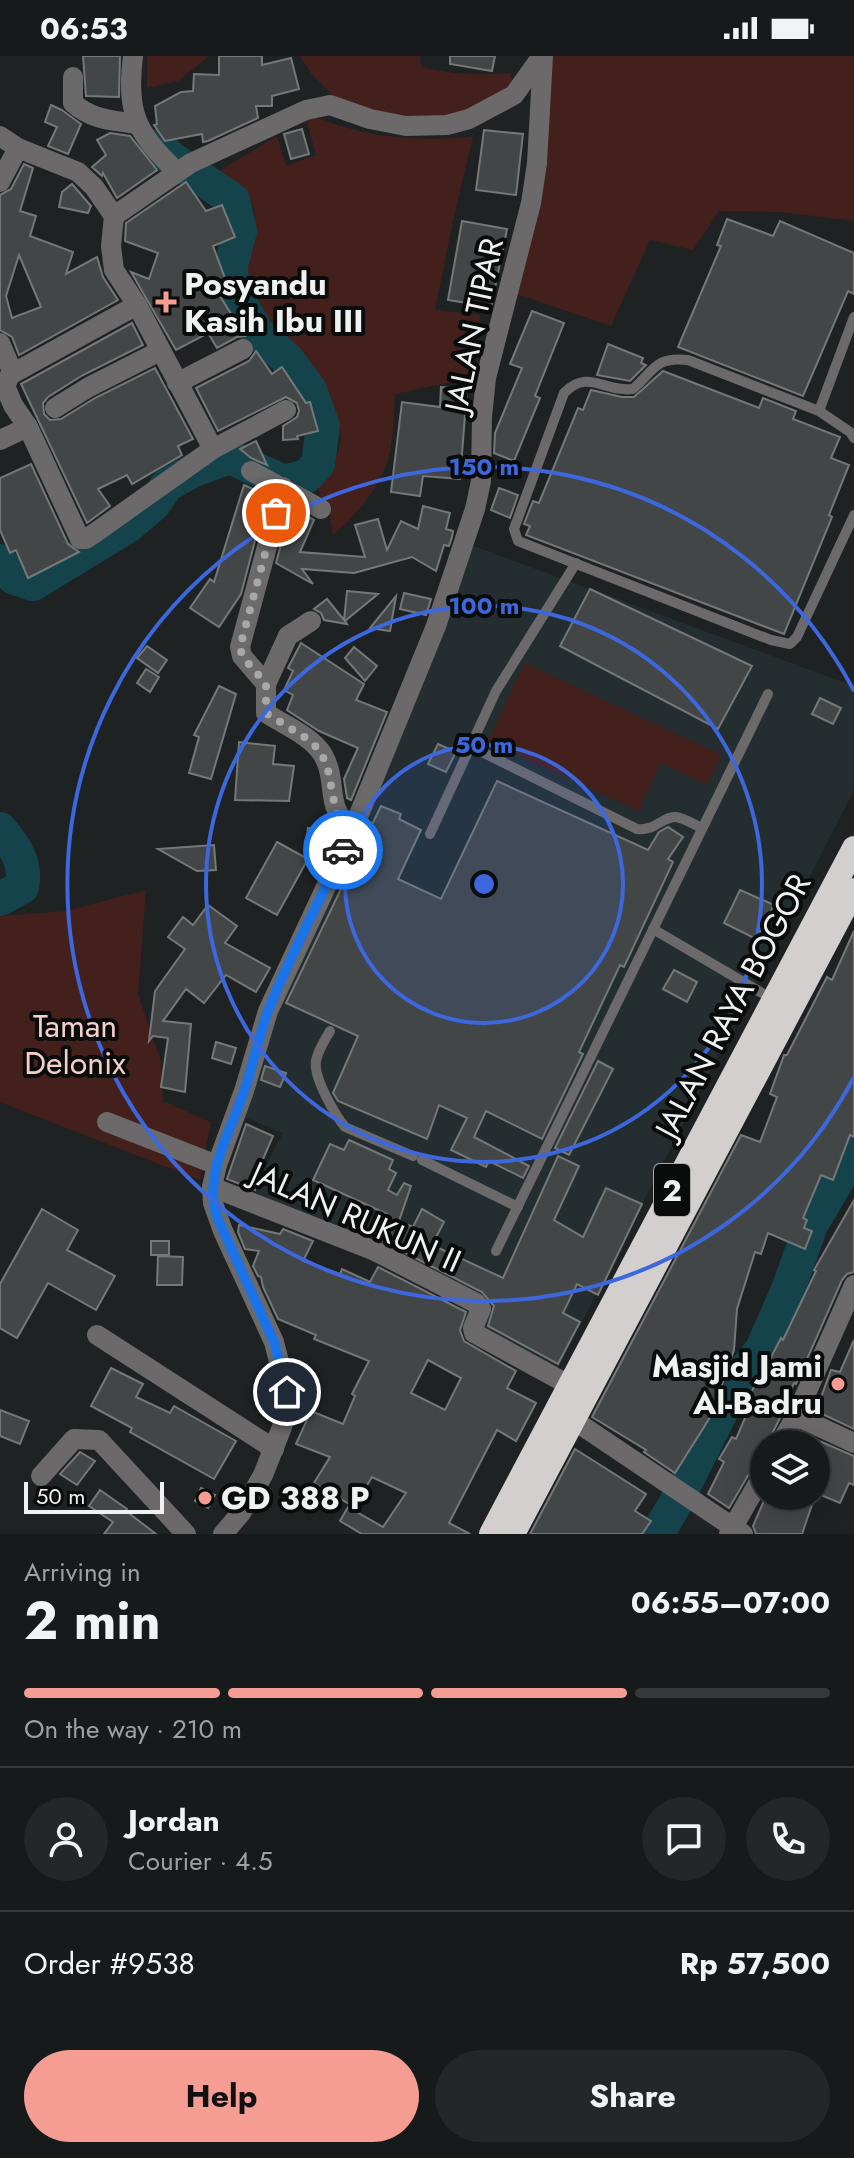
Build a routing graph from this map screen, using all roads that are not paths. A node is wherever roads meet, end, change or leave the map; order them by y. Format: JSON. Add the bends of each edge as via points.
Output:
{"nodes":[{"id":1,"x":133,"y":56,"type":"edge"},
{"id":2,"x":542,"y":56,"type":"edge"},
{"id":3,"x":73,"y":77,"type":"dead end"},
{"id":4,"x":135,"y":124,"type":"junction"},
{"id":5,"x":0,"y":136,"type":"edge"},
{"id":6,"x":18,"y":148,"type":"junction"},
{"id":7,"x":182,"y":168,"type":"junction"},
{"id":8,"x":0,"y":182,"type":"edge"},
{"id":9,"x":114,"y":216,"type":"junction"},
{"id":10,"x":137,"y":305,"type":"junction"},
{"id":11,"x":854,"y":317,"type":"edge"},
{"id":12,"x":0,"y":343,"type":"edge"},
{"id":13,"x":243,"y":349,"type":"dead end"},
{"id":14,"x":160,"y":351,"type":"junction"},
{"id":15,"x":9,"y":380,"type":"junction"},
{"id":16,"x":177,"y":383,"type":"junction"},
{"id":17,"x":55,"y":408,"type":"dead end"},
{"id":18,"x":286,"y":410,"type":"dead end"},
{"id":19,"x":819,"y":411,"type":"junction"},
{"id":20,"x":854,"y":421,"type":"edge"},
{"id":21,"x":28,"y":427,"type":"junction"},
{"id":22,"x":852,"y":435,"type":"edge"},
{"id":23,"x":0,"y":440,"type":"edge"},
{"id":24,"x":213,"y":449,"type":"junction"},
{"id":25,"x":251,"y":471,"type":"dead end"},
{"id":26,"x":283,"y":487,"type":"junction"},
{"id":27,"x":321,"y":509,"type":"dead end"},
{"id":28,"x":854,"y":515,"type":"edge"},
{"id":29,"x":576,"y":563,"type":"junction"},
{"id":30,"x":311,"y":621,"type":"dead end"},
{"id":31,"x":266,"y":684,"type":"junction"},
{"id":32,"x":768,"y":694,"type":"dead end"},
{"id":33,"x":470,"y":746,"type":"junction"},
{"id":34,"x":702,"y":828,"type":"junction"},
{"id":35,"x":353,"y":829,"type":"junction"},
{"id":36,"x":430,"y":834,"type":"dead end"},
{"id":37,"x":854,"y":848,"type":"edge"},
{"id":38,"x":854,"y":890,"type":"edge"},
{"id":39,"x":653,"y":929,"type":"junction"},
{"id":40,"x":781,"y":1004,"type":"junction"},
{"id":41,"x":330,"y":1031,"type":"dead end"},
{"id":42,"x":107,"y":1122,"type":"dead end"},
{"id":43,"x":217,"y":1165,"type":"junction"},
{"id":44,"x":212,"y":1187,"type":"junction"},
{"id":45,"x":518,"y":1207,"type":"junction"},
{"id":46,"x":651,"y":1250,"type":"junction"},
{"id":47,"x":496,"y":1251,"type":"dead end"},
{"id":48,"x":854,"y":1285,"type":"edge"},
{"id":49,"x":97,"y":1335,"type":"dead end"},
{"id":50,"x":569,"y":1385,"type":"junction"},
{"id":51,"x":796,"y":1416,"type":"junction"},
{"id":52,"x":572,"y":1419,"type":"junction"},
{"id":53,"x":788,"y":1430,"type":"edge"},
{"id":54,"x":854,"y":1443,"type":"edge"},
{"id":55,"x":274,"y":1449,"type":"junction"},
{"id":56,"x":41,"y":1476,"type":"dead end"},
{"id":57,"x":750,"y":1501,"type":"edge"},
{"id":58,"x":735,"y":1532,"type":"edge"},
{"id":59,"x":186,"y":1534,"type":"edge"},
{"id":60,"x":223,"y":1534,"type":"edge"},
{"id":61,"x":491,"y":1534,"type":"edge"},
{"id":62,"x":513,"y":1534,"type":"edge"}],
"edges":[{"from":1,"to":4,"type":"street"},
{"from":2,"to":7,"type":"street","via":[[514,95],[458,123],[406,126],[325,106],[289,116]]},
{"from":2,"to":35,"type":"street","name":"JALAN TIPAR","via":[[537,163],[486,378],[480,492],[440,614]]},
{"from":3,"to":4,"type":"street","via":[[73,103],[81,110]]},
{"from":4,"to":7,"type":"street","via":[[158,154]]},
{"from":5,"to":6,"type":"street"},
{"from":6,"to":8,"type":"street"},
{"from":6,"to":9,"type":"street","via":[[78,172]]},
{"from":7,"to":9,"type":"street"},
{"from":9,"to":10,"type":"street","via":[[114,270]]},
{"from":10,"to":14,"type":"street"},
{"from":10,"to":15,"type":"street"},
{"from":11,"to":19,"type":"lane"},
{"from":12,"to":15,"type":"street"},
{"from":13,"to":16,"type":"street"},
{"from":14,"to":16,"type":"street"},
{"from":14,"to":17,"type":"street"},
{"from":15,"to":21,"type":"street","via":[[13,405]]},
{"from":16,"to":24,"type":"street"},
{"from":18,"to":24,"type":"street"},
{"from":19,"to":22,"type":"lane"},
{"from":19,"to":29,"type":"lane","via":[[676,359],[648,371],[633,389],[591,381],[572,385],[564,393],[514,529],[518,541]]},
{"from":20,"to":22,"type":"lane"},
{"from":21,"to":23,"type":"street"},
{"from":21,"to":24,"type":"street","via":[[80,539]]},
{"from":25,"to":26,"type":"street"},
{"from":26,"to":27,"type":"street"},
{"from":26,"to":31,"type":"street","via":[[240,647]]},
{"from":28,"to":29,"type":"lane","via":[[790,644]]},
{"from":29,"to":33,"type":"lane","via":[[496,691]]},
{"from":30,"to":31,"type":"street","via":[[288,636]]},
{"from":31,"to":35,"type":"street","via":[[266,713],[321,752],[338,817]]},
{"from":32,"to":34,"type":"lane"},
{"from":33,"to":34,"type":"lane","via":[[637,829],[649,830],[676,817]]},
{"from":33,"to":36,"type":"lane"},
{"from":34,"to":39,"type":"lane"},
{"from":35,"to":43,"type":"street","name":"JALAN TIPAR","via":[[268,1011]]},
{"from":37,"to":40,"type":"highway","name":"JALAN RAYA BOGOR","number":"2"},
{"from":38,"to":40,"type":"highway","name":"JALAN RAYA BOGOR","number":"2"},
{"from":39,"to":40,"type":"lane"},
{"from":39,"to":45,"type":"lane"},
{"from":40,"to":46,"type":"highway","name":"JALAN RAYA BOGOR","number":"2"},
{"from":41,"to":45,"type":"lane","via":[[315,1066],[345,1127]]},
{"from":42,"to":43,"type":"street"},
{"from":43,"to":44,"type":"street","name":"JALAN TIPAR"},
{"from":44,"to":50,"type":"street","name":"JALAN RUKUN II","via":[[375,1251],[476,1303],[481,1309],[474,1333]]},
{"from":44,"to":55,"type":"street","name":"JALAN TIPAR","via":[[223,1231],[280,1359],[286,1413]]},
{"from":45,"to":47,"type":"lane"},
{"from":46,"to":50,"type":"highway","name":"JALAN RAYA BOGOR","number":"2"},
{"from":46,"to":52,"type":"highway","name":"JALAN RAYA BOGOR","number":"2"},
{"from":48,"to":51,"type":"street"},
{"from":49,"to":55,"type":"street"},
{"from":50,"to":61,"type":"highway","name":"JALAN RAYA BOGOR","number":"2"},
{"from":51,"to":53,"type":"street"},
{"from":51,"to":54,"type":"street"},
{"from":52,"to":58,"type":"street"},
{"from":52,"to":62,"type":"highway","name":"JALAN RAYA BOGOR","number":"2"},
{"from":55,"to":60,"type":"street","name":"JALAN TIPAR","via":[[253,1494]]},
{"from":56,"to":59,"type":"street","via":[[74,1439],[99,1440]]},
{"from":57,"to":58,"type":"street"}]}
